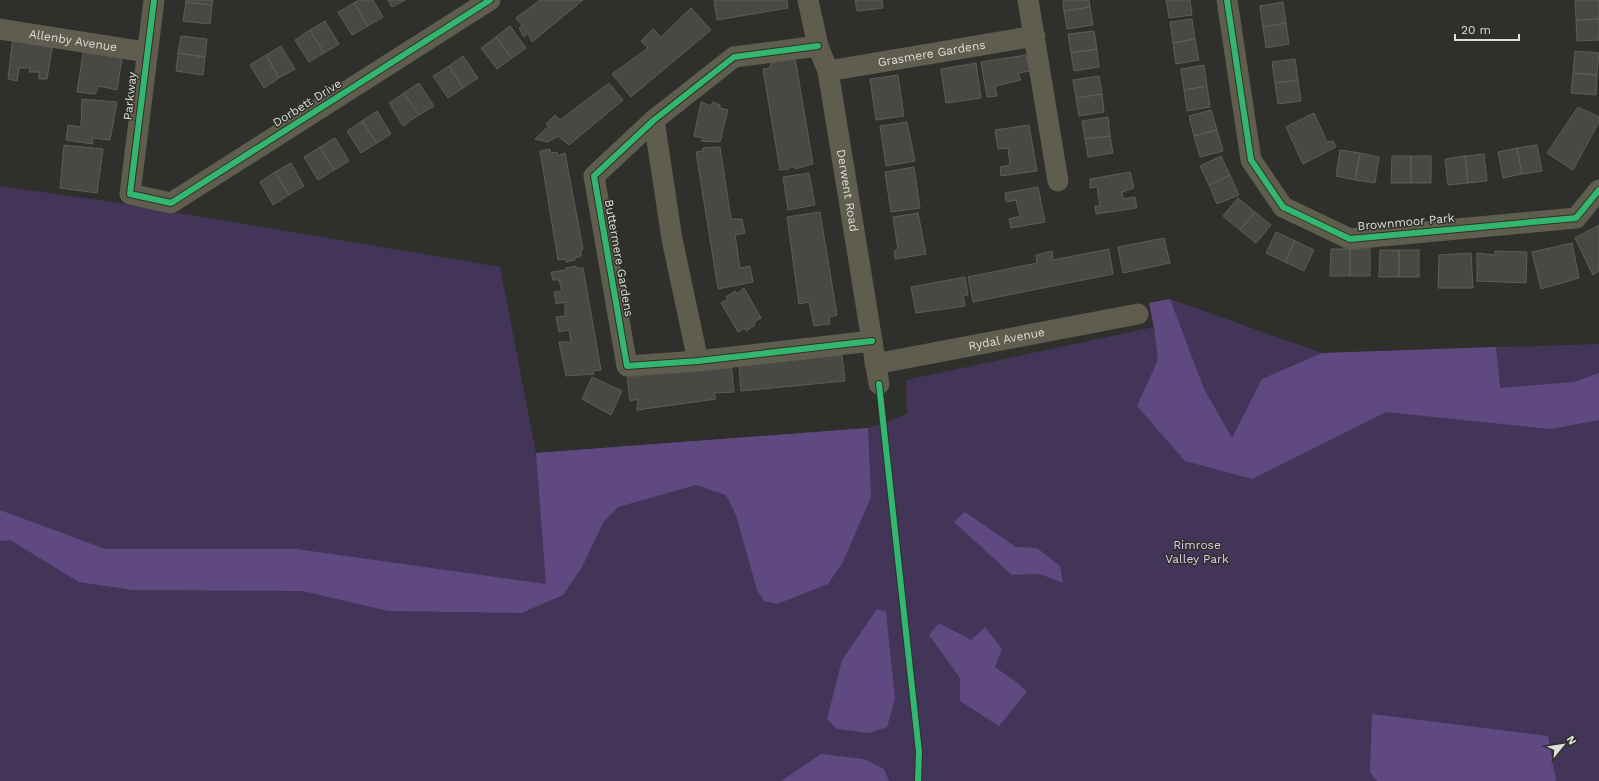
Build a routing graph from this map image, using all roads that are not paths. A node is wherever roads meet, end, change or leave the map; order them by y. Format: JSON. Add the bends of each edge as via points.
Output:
{"nodes":[{"id":1,"x":154,"y":0,"type":"edge"},
{"id":2,"x":490,"y":0,"type":"edge"},
{"id":3,"x":808,"y":0,"type":"edge"},
{"id":4,"x":1028,"y":0,"type":"edge"},
{"id":5,"x":1228,"y":0,"type":"edge"},
{"id":6,"x":0,"y":29,"type":"edge"},
{"id":7,"x":1035,"y":36,"type":"junction"},
{"id":8,"x":818,"y":46,"type":"junction"},
{"id":9,"x":146,"y":52,"type":"junction"},
{"id":10,"x":828,"y":71,"type":"junction"},
{"id":11,"x":654,"y":120,"type":"junction"},
{"id":12,"x":1058,"y":181,"type":"dead end"},
{"id":13,"x":1599,"y":190,"type":"edge"},
{"id":14,"x":130,"y":194,"type":"joint"},
{"id":15,"x":1138,"y":314,"type":"dead end"},
{"id":16,"x":872,"y":341,"type":"junction"},
{"id":17,"x":698,"y":361,"type":"junction"},
{"id":18,"x":877,"y":374,"type":"joint"}],
"edges":[{"from":1,"to":9,"type":"street","name":"Parkway"},
{"from":2,"to":14,"type":"street","name":"Dorbett Drive","via":[[171,202]]},
{"from":3,"to":8,"type":"street","name":"Derwent Road"},
{"from":4,"to":7,"type":"street"},
{"from":5,"to":13,"type":"street","name":"Brownmoor Park","via":[[1251,160],[1283,207],[1350,238],[1576,218]]},
{"from":6,"to":9,"type":"street","name":"Allenby Avenue"},
{"from":7,"to":10,"type":"street","name":"Grasmere Gardens"},
{"from":7,"to":12,"type":"street"},
{"from":8,"to":10,"type":"street","name":"Derwent Road"},
{"from":8,"to":11,"type":"street","name":"Buttermere Gardens","via":[[734,57]]},
{"from":9,"to":14,"type":"street","name":"Parkway"},
{"from":10,"to":16,"type":"street","name":"Derwent Road"},
{"from":11,"to":17,"type":"street","via":[[672,239]]},
{"from":11,"to":17,"type":"street","name":"Buttermere Gardens","via":[[594,176],[627,366]]},
{"from":15,"to":18,"type":"street","name":"Rydal Avenue"},
{"from":16,"to":17,"type":"street","name":"Buttermere Gardens"},
{"from":16,"to":18,"type":"street","name":"Derwent Road"}]}
